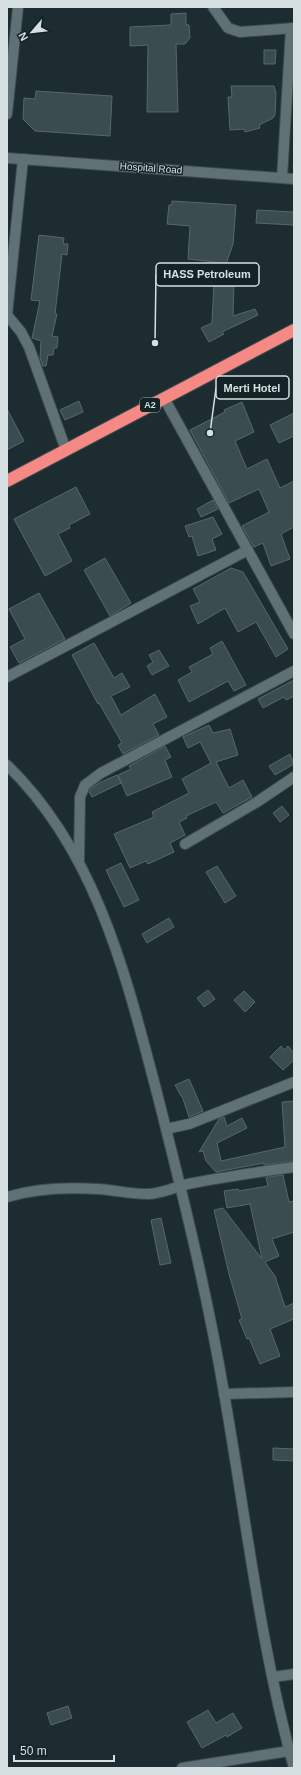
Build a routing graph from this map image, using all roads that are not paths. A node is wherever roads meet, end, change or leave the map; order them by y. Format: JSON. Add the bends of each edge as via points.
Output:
{"nodes":[{"id":1,"x":18,"y":7,"type":"edge"},
{"id":2,"x":213,"y":7,"type":"edge"},
{"id":3,"x":293,"y":28,"type":"edge"},
{"id":4,"x":7,"y":114,"type":"edge"},
{"id":5,"x":7,"y":158,"type":"edge"},
{"id":6,"x":23,"y":159,"type":"junction"},
{"id":7,"x":282,"y":178,"type":"junction"},
{"id":8,"x":294,"y":178,"type":"edge"},
{"id":9,"x":7,"y":315,"type":"edge"},
{"id":10,"x":294,"y":330,"type":"edge"},
{"id":11,"x":164,"y":398,"type":"junction"},
{"id":12,"x":66,"y":450,"type":"junction"},
{"id":13,"x":7,"y":481,"type":"edge"},
{"id":14,"x":248,"y":550,"type":"junction"},
{"id":15,"x":294,"y":634,"type":"edge"},
{"id":16,"x":294,"y":671,"type":"edge"},
{"id":17,"x":7,"y":677,"type":"edge"},
{"id":18,"x":7,"y":765,"type":"edge"},
{"id":19,"x":294,"y":777,"type":"edge"},
{"id":20,"x":185,"y":844,"type":"dead end"},
{"id":21,"x":79,"y":860,"type":"junction"},
{"id":22,"x":294,"y":1082,"type":"edge"},
{"id":23,"x":166,"y":1130,"type":"junction"},
{"id":24,"x":294,"y":1167,"type":"edge"},
{"id":25,"x":180,"y":1186,"type":"junction"},
{"id":26,"x":7,"y":1197,"type":"edge"},
{"id":27,"x":294,"y":1392,"type":"edge"},
{"id":28,"x":224,"y":1394,"type":"junction"},
{"id":29,"x":294,"y":1674,"type":"edge"},
{"id":30,"x":273,"y":1677,"type":"junction"},
{"id":31,"x":289,"y":1751,"type":"junction"},
{"id":32,"x":182,"y":1768,"type":"edge"},
{"id":33,"x":294,"y":1768,"type":"edge"}],
"edges":[{"from":1,"to":4,"type":"street"},
{"from":2,"to":3,"type":"street","via":[[228,28],[240,32]]},
{"from":3,"to":7,"type":"street"},
{"from":5,"to":6,"type":"street","name":"Hospital Road"},
{"from":6,"to":7,"type":"street","name":"Hospital Road"},
{"from":6,"to":9,"type":"street"},
{"from":7,"to":8,"type":"street","name":"Hospital Road"},
{"from":9,"to":12,"type":"street","via":[[29,347]]},
{"from":10,"to":11,"type":"highway","number":"A2"},
{"from":11,"to":12,"type":"highway","number":"A2"},
{"from":11,"to":14,"type":"street"},
{"from":12,"to":13,"type":"highway","number":"A2"},
{"from":14,"to":15,"type":"street"},
{"from":14,"to":17,"type":"street"},
{"from":16,"to":21,"type":"street","via":[[101,773],[85,785],[80,797]]},
{"from":18,"to":21,"type":"street","via":[[50,816]]},
{"from":19,"to":20,"type":"street"},
{"from":21,"to":23,"type":"street","via":[[104,915],[130,990]]},
{"from":22,"to":23,"type":"street","via":[[189,1124]]},
{"from":23,"to":25,"type":"street"},
{"from":24,"to":25,"type":"street","via":[[233,1175]]},
{"from":25,"to":26,"type":"street","via":[[147,1194],[72,1188],[33,1190]]},
{"from":25,"to":28,"type":"street","via":[[207,1297]]},
{"from":27,"to":28,"type":"street"},
{"from":28,"to":30,"type":"street"},
{"from":29,"to":30,"type":"street"},
{"from":30,"to":31,"type":"street"},
{"from":31,"to":32,"type":"street"},
{"from":31,"to":33,"type":"street"}]}
